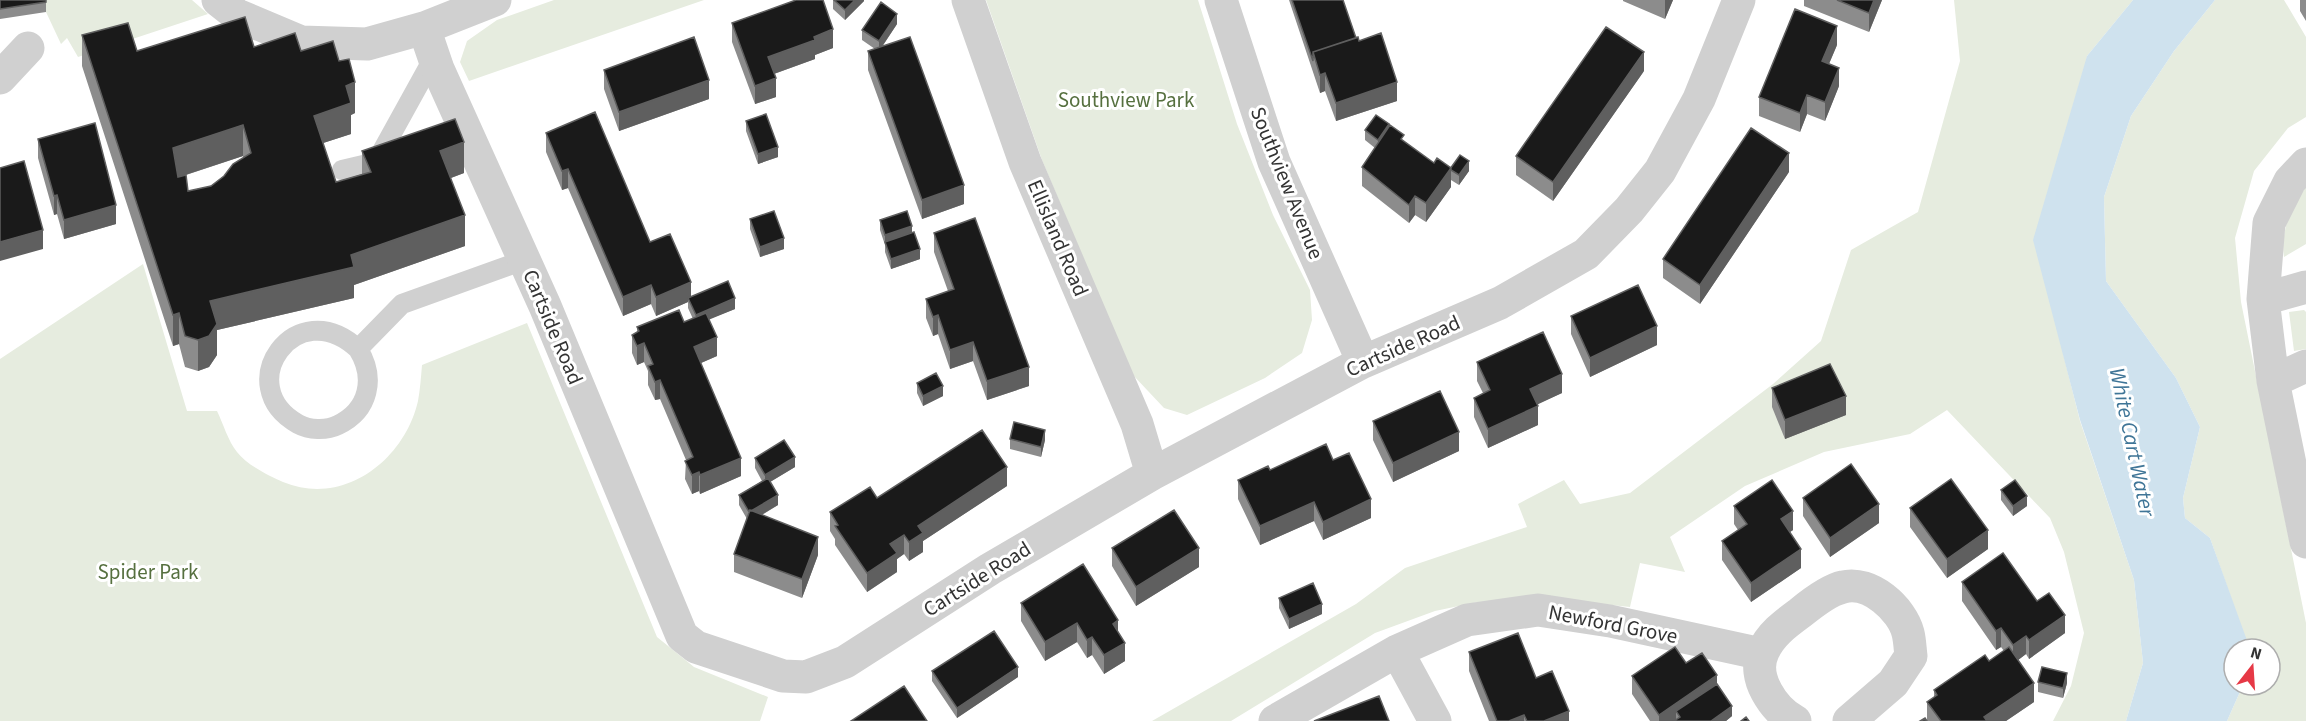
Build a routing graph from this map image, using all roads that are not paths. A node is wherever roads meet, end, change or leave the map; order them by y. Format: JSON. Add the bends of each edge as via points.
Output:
{"nodes":[{"id":1,"x":218,"y":0,"type":"edge"},
{"id":2,"x":495,"y":0,"type":"edge"},
{"id":3,"x":968,"y":0,"type":"edge"},
{"id":4,"x":1221,"y":0,"type":"edge"},
{"id":5,"x":1739,"y":0,"type":"edge"},
{"id":6,"x":429,"y":42,"type":"junction"},
{"id":7,"x":28,"y":48,"type":"dead end"},
{"id":8,"x":0,"y":78,"type":"edge"},
{"id":9,"x":2306,"y":164,"type":"edge"},
{"id":10,"x":342,"y":170,"type":"dead end"},
{"id":11,"x":524,"y":260,"type":"junction"},
{"id":12,"x":2306,"y":287,"type":"edge"},
{"id":13,"x":2263,"y":299,"type":"junction"},
{"id":14,"x":358,"y":349,"type":"junction"},
{"id":15,"x":1363,"y":362,"type":"junction"},
{"id":16,"x":2306,"y":366,"type":"edge"},
{"id":17,"x":2273,"y":381,"type":"junction"},
{"id":18,"x":1152,"y":474,"type":"junction"},
{"id":19,"x":2306,"y":542,"type":"edge"},
{"id":20,"x":1397,"y":651,"type":"junction"},
{"id":21,"x":1762,"y":654,"type":"junction"},
{"id":22,"x":1275,"y":721,"type":"edge"},
{"id":23,"x":1435,"y":721,"type":"edge"},
{"id":24,"x":1795,"y":721,"type":"edge"},
{"id":25,"x":1849,"y":721,"type":"edge"}],
"edges":[{"from":1,"to":6,"type":"street","via":[[237,15],[301,42]]},
{"from":2,"to":6,"type":"street"},
{"from":3,"to":18,"type":"street","name":"Ellisland Road","via":[[1025,162],[1137,424]]},
{"from":4,"to":15,"type":"street","name":"Southview Avenue","via":[[1274,162]]},
{"from":5,"to":15,"type":"street","name":"Cartside Road","via":[[1699,99],[1660,171],[1586,254],[1500,303]]},
{"from":6,"to":10,"type":"lane","via":[[376,162]]},
{"from":6,"to":11,"type":"street","name":"Cartside Road"},
{"from":7,"to":8,"type":"street"},
{"from":9,"to":13,"type":"street","via":[[2290,181],[2269,223]]},
{"from":11,"to":14,"type":"lane","via":[[402,304]]},
{"from":11,"to":18,"type":"street","name":"Cartside Road","via":[[672,618],[682,636],[696,647],[783,676],[806,677],[845,662],[990,569]]},
{"from":12,"to":13,"type":"street"},
{"from":13,"to":17,"type":"street"},
{"from":14,"to":14,"type":"lane","via":[[366,362],[367,392],[348,420],[333,427],[303,427],[279,410],[272,398],[270,370],[286,341],[316,329],[347,338]]},
{"from":15,"to":18,"type":"street","name":"Cartside Road"},
{"from":16,"to":17,"type":"street"},
{"from":17,"to":19,"type":"street"},
{"from":20,"to":21,"type":"street","name":"Newford Grove","via":[[1467,620],[1538,610],[1610,621]]},
{"from":20,"to":22,"type":"street","name":"Newford Grove"},
{"from":20,"to":23,"type":"street"},
{"from":21,"to":24,"type":"street","via":[[1761,674],[1770,700]]},
{"from":21,"to":25,"type":"street","via":[[1778,629],[1842,587],[1861,586],[1874,592],[1894,609],[1908,632],[1911,656],[1893,682]]}]}
